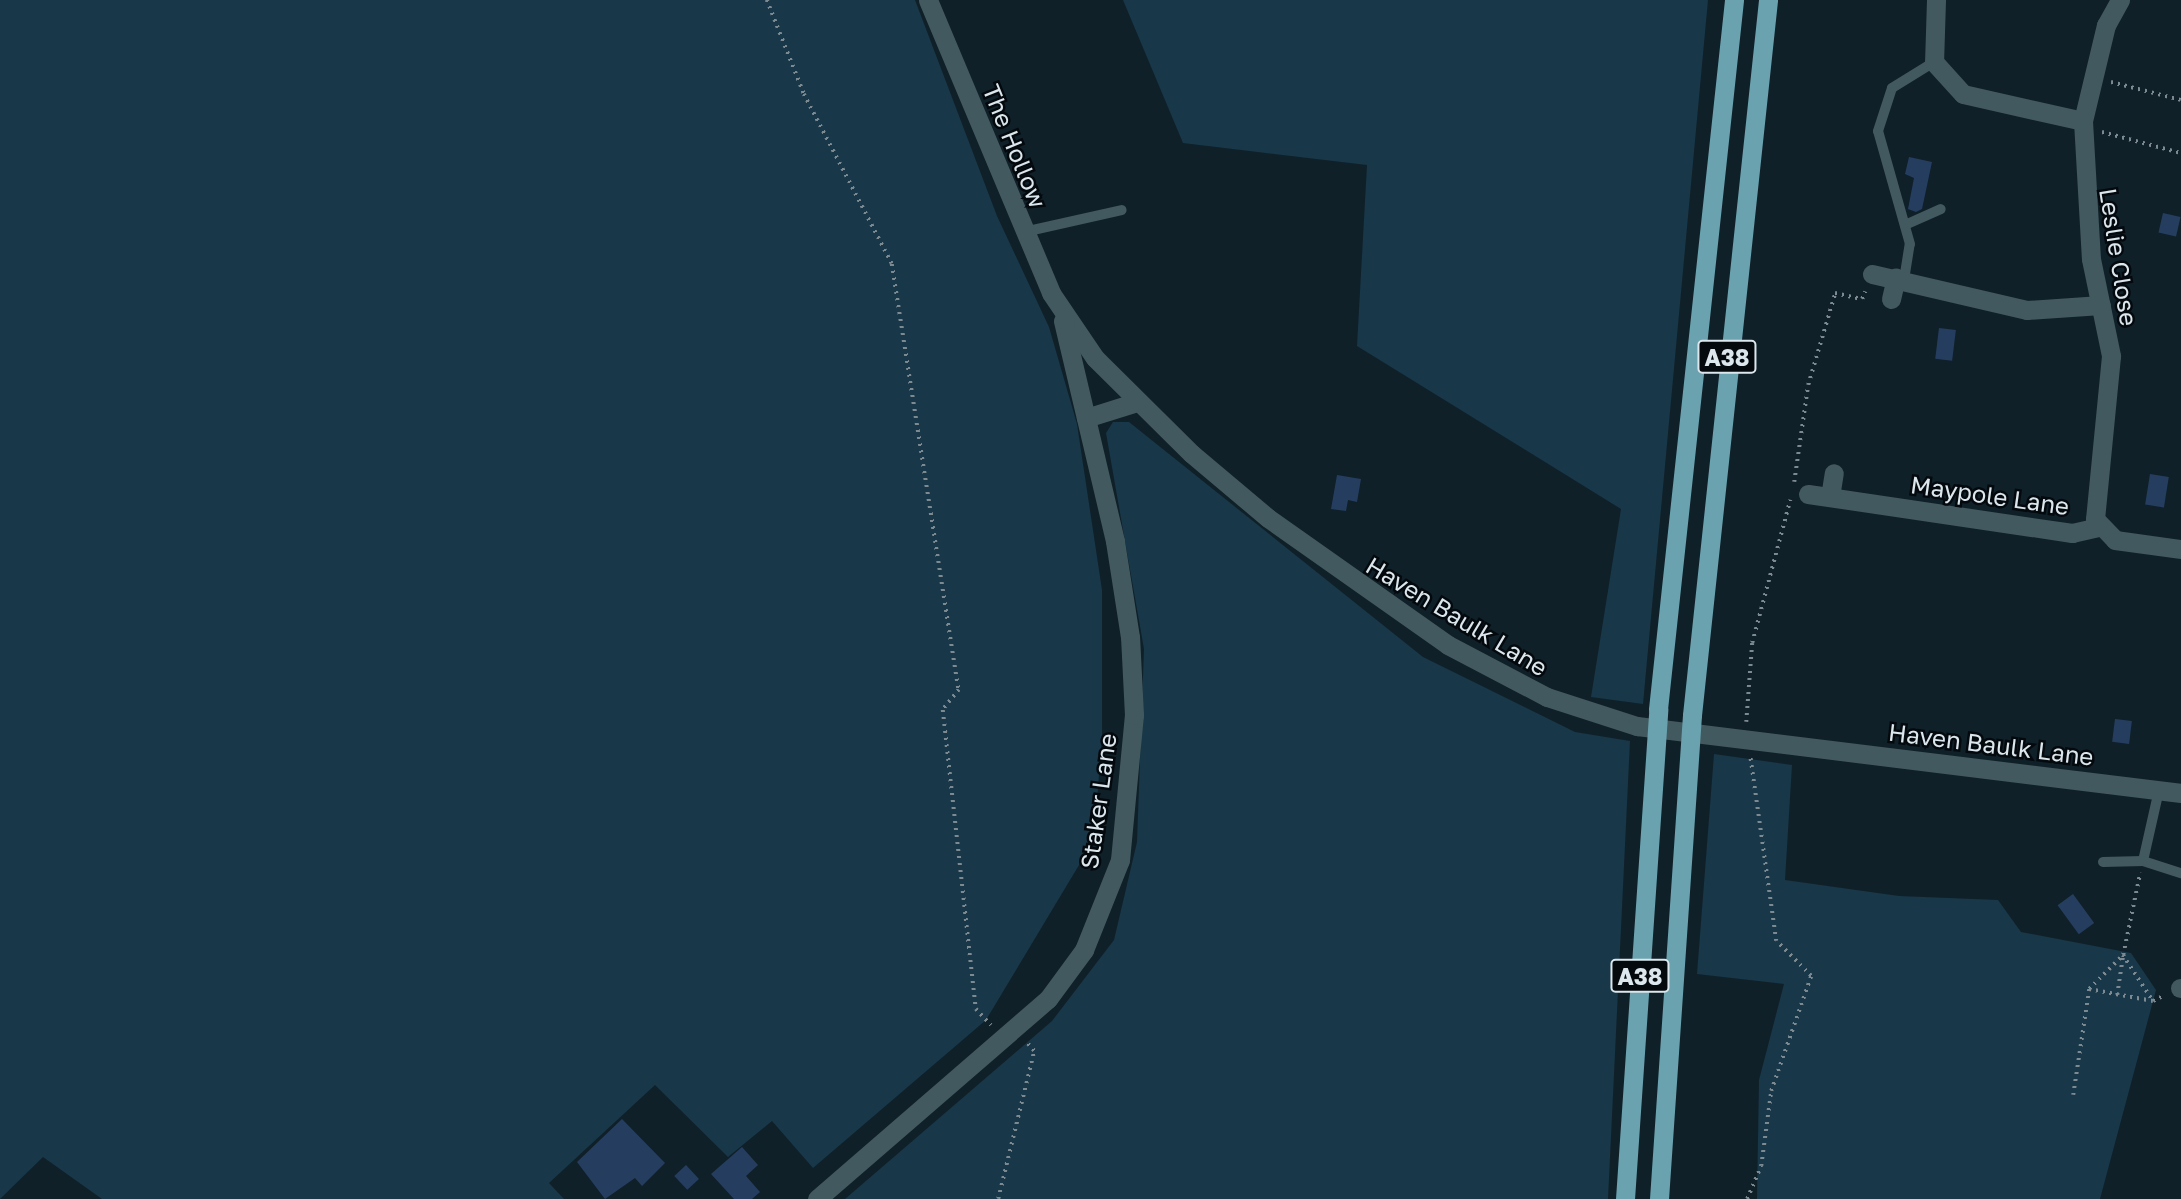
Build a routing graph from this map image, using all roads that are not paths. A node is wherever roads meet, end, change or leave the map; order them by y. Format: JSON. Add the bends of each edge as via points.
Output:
{"nodes":[{"id":1,"x":929,"y":0,"type":"edge"},
{"id":2,"x":1734,"y":0,"type":"edge"},
{"id":3,"x":1768,"y":0,"type":"edge"},
{"id":4,"x":1936,"y":0,"type":"edge"},
{"id":5,"x":2116,"y":1,"type":"edge"},
{"id":6,"x":1934,"y":62,"type":"junction"},
{"id":7,"x":2083,"y":121,"type":"junction"},
{"id":8,"x":1941,"y":209,"type":"dead end"},
{"id":9,"x":1122,"y":210,"type":"dead end"},
{"id":10,"x":1905,"y":225,"type":"junction"},
{"id":11,"x":1024,"y":232,"type":"junction"},
{"id":12,"x":1872,"y":274,"type":"dead end"},
{"id":13,"x":1900,"y":279,"type":"junction"},
{"id":14,"x":1891,"y":299,"type":"dead end"},
{"id":15,"x":2101,"y":305,"type":"junction"},
{"id":16,"x":1060,"y":309,"type":"junction"},
{"id":17,"x":1137,"y":402,"type":"junction"},
{"id":18,"x":1086,"y":418,"type":"junction"},
{"id":19,"x":1834,"y":473,"type":"dead end"},
{"id":20,"x":1808,"y":494,"type":"dead end"},
{"id":21,"x":1830,"y":497,"type":"junction"},
{"id":22,"x":2097,"y":527,"type":"junction"},
{"id":23,"x":2181,"y":549,"type":"edge"},
{"id":24,"x":2159,"y":790,"type":"junction"},
{"id":25,"x":2181,"y":793,"type":"edge"},
{"id":26,"x":2143,"y":861,"type":"junction"},
{"id":27,"x":2103,"y":862,"type":"dead end"},
{"id":28,"x":2181,"y":873,"type":"edge"},
{"id":29,"x":817,"y":1199,"type":"edge"},
{"id":30,"x":1625,"y":1199,"type":"edge"},
{"id":31,"x":1659,"y":1199,"type":"edge"}],
"edges":[{"from":1,"to":11,"type":"street","name":"The Hollow"},
{"from":2,"to":30,"type":"highway","number":"A38","via":[[1658,709]]},
{"from":3,"to":31,"type":"highway","number":"A38","via":[[1692,715]]},
{"from":4,"to":6,"type":"street"},
{"from":5,"to":7,"type":"street","name":"Leslie Close"},
{"from":6,"to":7,"type":"street","via":[[1963,94]]},
{"from":6,"to":10,"type":"lane","via":[[1892,88],[1878,131]]},
{"from":7,"to":15,"type":"street","name":"Leslie Close","via":[[2083,185]]},
{"from":8,"to":10,"type":"lane"},
{"from":9,"to":11,"type":"lane"},
{"from":10,"to":13,"type":"lane","via":[[1910,244]]},
{"from":11,"to":16,"type":"street","name":"The Hollow"},
{"from":12,"to":13,"type":"street"},
{"from":13,"to":14,"type":"street"},
{"from":13,"to":15,"type":"street","via":[[2027,310]]},
{"from":15,"to":22,"type":"street","name":"Leslie Close","via":[[2112,384]]},
{"from":16,"to":17,"type":"street","name":"Haven Baulk Lane"},
{"from":16,"to":18,"type":"street","name":"Staker Lane"},
{"from":17,"to":18,"type":"street"},
{"from":17,"to":24,"type":"street","name":"Haven Baulk Lane","via":[[1313,555],[1484,666],[1600,717],[1748,741]]},
{"from":18,"to":29,"type":"street","name":"Staker Lane","via":[[1130,637],[1130,784],[1119,860],[1099,919],[1063,979],[1011,1035]]},
{"from":19,"to":21,"type":"street"},
{"from":20,"to":21,"type":"street","name":"Maypole Lane"},
{"from":21,"to":22,"type":"street","name":"Maypole Lane","via":[[2072,533]]},
{"from":22,"to":23,"type":"street","name":"Maypole Lane","via":[[2115,540]]},
{"from":24,"to":25,"type":"street","name":"Haven Baulk Lane"},
{"from":24,"to":26,"type":"lane"},
{"from":26,"to":27,"type":"lane"},
{"from":26,"to":28,"type":"lane"}]}
